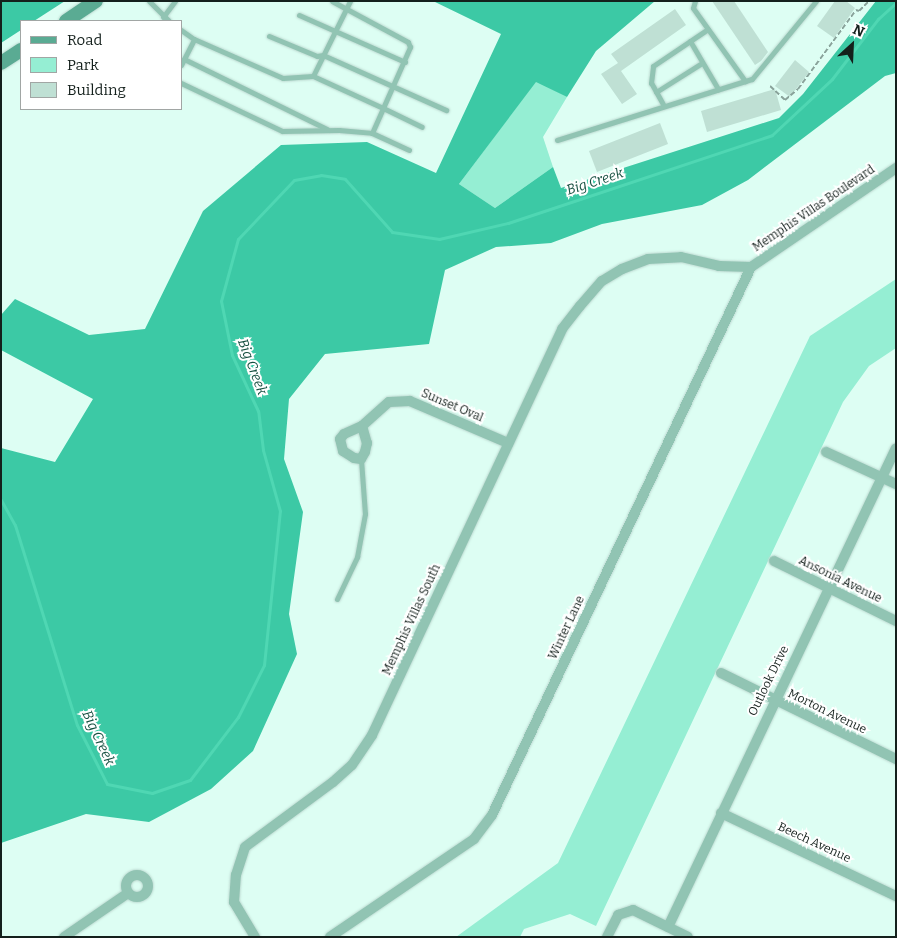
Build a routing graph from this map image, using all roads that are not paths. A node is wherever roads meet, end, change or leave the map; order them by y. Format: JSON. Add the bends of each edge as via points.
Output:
{"nodes":[{"id":1,"x":96,"y":1,"type":"edge"},
{"id":2,"x":148,"y":1,"type":"edge"},
{"id":3,"x":175,"y":1,"type":"edge"},
{"id":4,"x":332,"y":1,"type":"edge"},
{"id":5,"x":350,"y":1,"type":"edge"},
{"id":6,"x":694,"y":1,"type":"edge"},
{"id":7,"x":816,"y":1,"type":"edge"},
{"id":8,"x":347,"y":8,"type":"junction"},
{"id":9,"x":299,"y":15,"type":"dead end"},
{"id":10,"x":163,"y":17,"type":"junction"},
{"id":11,"x":68,"y":20,"type":"edge"},
{"id":12,"x":168,"y":20,"type":"edge"},
{"id":13,"x":708,"y":29,"type":"junction"},
{"id":14,"x":182,"y":31,"type":"edge"},
{"id":15,"x":335,"y":31,"type":"junction"},
{"id":16,"x":269,"y":36,"type":"dead end"},
{"id":17,"x":194,"y":39,"type":"junction"},
{"id":18,"x":690,"y":41,"type":"junction"},
{"id":19,"x":20,"y":51,"type":"edge"},
{"id":20,"x":323,"y":56,"type":"junction"},
{"id":21,"x":183,"y":62,"type":"edge"},
{"id":22,"x":405,"y":62,"type":"junction"},
{"id":23,"x":1,"y":63,"type":"edge"},
{"id":24,"x":702,"y":63,"type":"junction"},
{"id":25,"x":312,"y":76,"type":"junction"},
{"id":26,"x":745,"y":81,"type":"junction"},
{"id":27,"x":182,"y":83,"type":"edge"},
{"id":28,"x":394,"y":85,"type":"junction"},
{"id":29,"x":718,"y":90,"type":"junction"},
{"id":30,"x":656,"y":92,"type":"junction"},
{"id":31,"x":664,"y":106,"type":"junction"},
{"id":32,"x":383,"y":108,"type":"junction"},
{"id":33,"x":446,"y":110,"type":"dead end"},
{"id":34,"x":422,"y":127,"type":"dead end"},
{"id":35,"x":329,"y":130,"type":"junction"},
{"id":36,"x":372,"y":133,"type":"junction"},
{"id":37,"x":557,"y":140,"type":"dead end"},
{"id":38,"x":409,"y":150,"type":"dead end"},
{"id":39,"x":896,"y":168,"type":"edge"},
{"id":40,"x":752,"y":267,"type":"junction"},
{"id":41,"x":602,"y":281,"type":"joint"},
{"id":42,"x":362,"y":426,"type":"junction"},
{"id":43,"x":508,"y":444,"type":"junction"},
{"id":44,"x":896,"y":448,"type":"edge"},
{"id":45,"x":826,"y":452,"type":"dead end"},
{"id":46,"x":361,"y":458,"type":"junction"},
{"id":47,"x":880,"y":476,"type":"junction"},
{"id":48,"x":896,"y":484,"type":"edge"},
{"id":49,"x":774,"y":562,"type":"dead end"},
{"id":50,"x":828,"y":588,"type":"junction"},
{"id":51,"x":337,"y":599,"type":"dead end"},
{"id":52,"x":896,"y":621,"type":"edge"},
{"id":53,"x":721,"y":673,"type":"dead end"},
{"id":54,"x":774,"y":700,"type":"junction"},
{"id":55,"x":896,"y":759,"type":"edge"},
{"id":56,"x":721,"y":813,"type":"junction"},
{"id":57,"x":128,"y":893,"type":"dead end"},
{"id":58,"x":896,"y":896,"type":"edge"},
{"id":59,"x":668,"y":927,"type":"junction"},
{"id":60,"x":64,"y":937,"type":"edge"},
{"id":61,"x":255,"y":937,"type":"edge"},
{"id":62,"x":330,"y":937,"type":"edge"},
{"id":63,"x":607,"y":937,"type":"edge"},
{"id":64,"x":688,"y":937,"type":"edge"}],
"edges":[{"from":1,"to":11,"type":"main road"},
{"from":2,"to":10,"type":"lane"},
{"from":3,"to":10,"type":"lane"},
{"from":4,"to":8,"type":"lane"},
{"from":5,"to":8,"type":"lane"},
{"from":6,"to":13,"type":"lane","via":[[693,8]]},
{"from":7,"to":26,"type":"lane","via":[[761,72]]},
{"from":8,"to":15,"type":"lane"},
{"from":8,"to":22,"type":"lane","via":[[408,42],[410,47]]},
{"from":9,"to":15,"type":"lane"},
{"from":10,"to":12,"type":"lane"},
{"from":13,"to":18,"type":"lane"},
{"from":13,"to":26,"type":"lane"},
{"from":14,"to":17,"type":"lane"},
{"from":15,"to":20,"type":"lane"},
{"from":15,"to":22,"type":"lane"},
{"from":16,"to":20,"type":"lane"},
{"from":17,"to":21,"type":"lane"},
{"from":17,"to":25,"type":"lane","via":[[283,78]]},
{"from":18,"to":24,"type":"lane"},
{"from":18,"to":30,"type":"lane","via":[[652,66],[651,82]]},
{"from":19,"to":23,"type":"main road"},
{"from":20,"to":25,"type":"lane"},
{"from":20,"to":28,"type":"lane"},
{"from":21,"to":35,"type":"lane"},
{"from":22,"to":28,"type":"lane"},
{"from":24,"to":29,"type":"lane"},
{"from":24,"to":30,"type":"lane"},
{"from":25,"to":32,"type":"lane"},
{"from":26,"to":29,"type":"lane"},
{"from":27,"to":35,"type":"lane","via":[[282,131]]},
{"from":28,"to":32,"type":"lane"},
{"from":28,"to":33,"type":"lane"},
{"from":29,"to":31,"type":"lane"},
{"from":30,"to":31,"type":"lane"},
{"from":31,"to":37,"type":"lane"},
{"from":32,"to":34,"type":"lane"},
{"from":32,"to":36,"type":"lane"},
{"from":35,"to":36,"type":"lane"},
{"from":36,"to":38,"type":"lane"},
{"from":39,"to":40,"type":"street","name":"Memphis Villas Boulevard"},
{"from":40,"to":41,"type":"street","name":"Memphis Villas Boulevard","via":[[719,266],[681,257],[648,259]]},
{"from":40,"to":62,"type":"street","name":"Winter Lane","via":[[492,815],[474,839]]},
{"from":41,"to":43,"type":"street","name":"Memphis Villas South","via":[[562,330]]},
{"from":42,"to":43,"type":"street","name":"Sunset Oval","via":[[389,402],[410,401]]},
{"from":42,"to":46,"type":"street","via":[[368,443]]},
{"from":42,"to":46,"type":"street","name":"Sunset Oval","via":[[344,434],[340,445],[348,455]]},
{"from":43,"to":61,"type":"street","name":"Memphis Villas South","via":[[372,735],[352,765],[333,782],[245,847],[236,875],[234,902]]},
{"from":44,"to":47,"type":"street","name":"Outlook Drive"},
{"from":45,"to":47,"type":"street"},
{"from":46,"to":51,"type":"lane","via":[[365,514],[357,558]]},
{"from":47,"to":48,"type":"street"},
{"from":47,"to":50,"type":"street","name":"Outlook Drive"},
{"from":49,"to":50,"type":"street","name":"Ansonia Avenue"},
{"from":50,"to":52,"type":"street","name":"Ansonia Avenue"},
{"from":50,"to":54,"type":"street","name":"Outlook Drive"},
{"from":53,"to":54,"type":"street","name":"Morton Avenue"},
{"from":54,"to":55,"type":"street","name":"Morton Avenue"},
{"from":54,"to":56,"type":"street","name":"Outlook Drive"},
{"from":56,"to":58,"type":"street","name":"Beech Avenue"},
{"from":56,"to":59,"type":"street","name":"Outlook Drive"},
{"from":57,"to":60,"type":"street"},
{"from":59,"to":63,"type":"street","via":[[633,910],[624,911],[618,915]]},
{"from":59,"to":64,"type":"street"}]}
